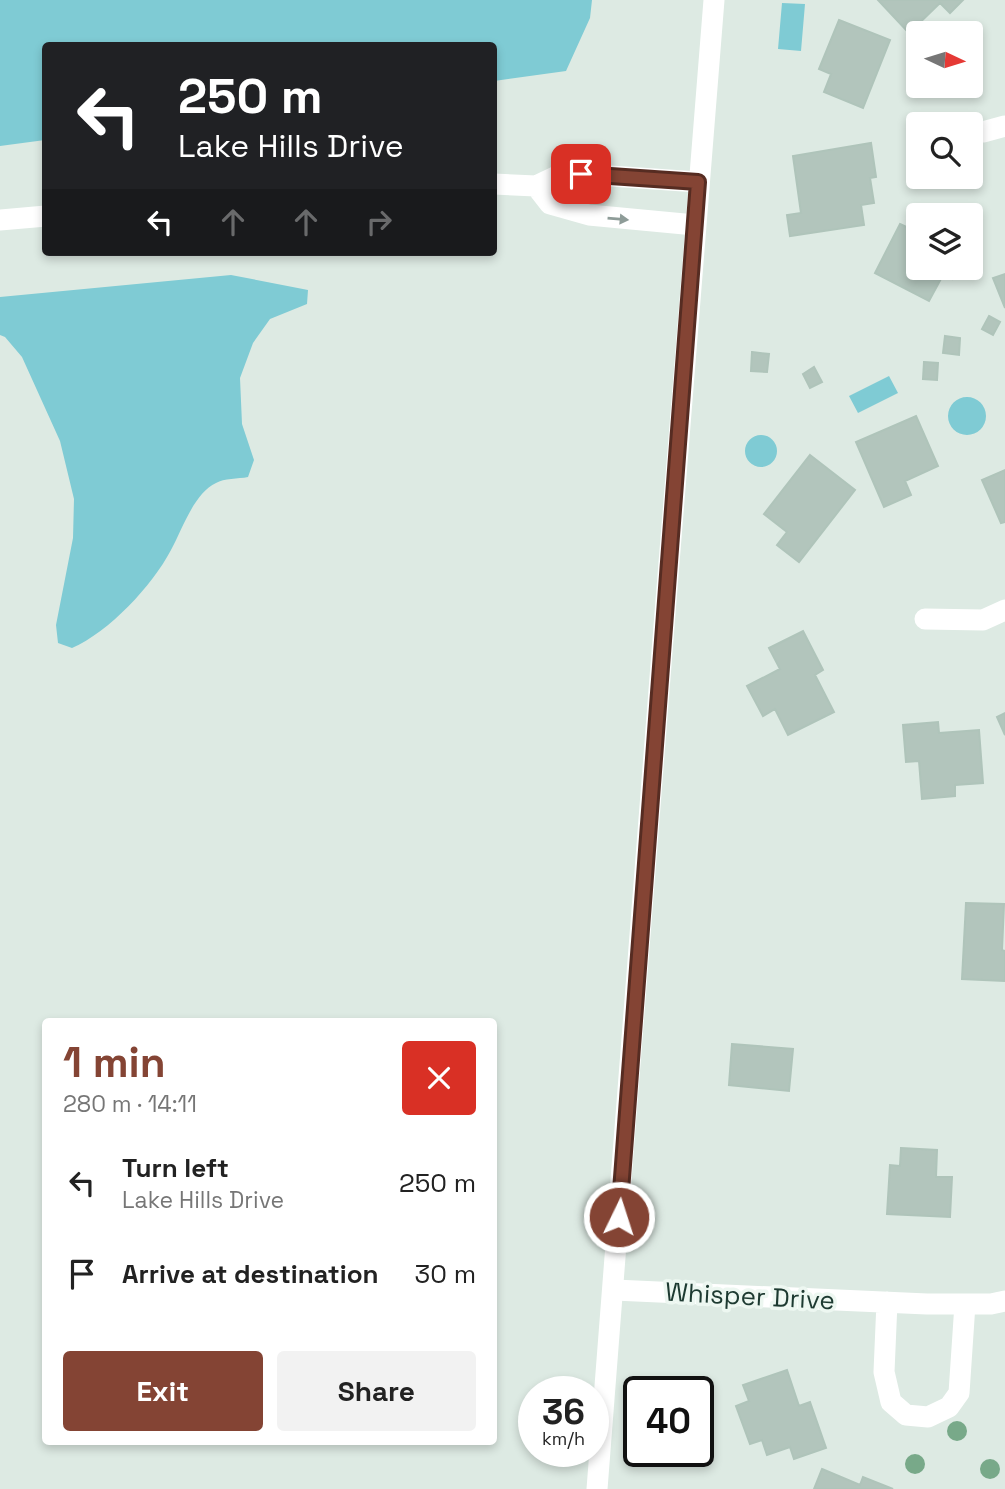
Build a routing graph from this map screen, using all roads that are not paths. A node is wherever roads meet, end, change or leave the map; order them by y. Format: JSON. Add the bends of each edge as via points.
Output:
{"nodes":[{"id":1,"x":714,"y":0,"type":"edge"},
{"id":2,"x":1005,"y":126,"type":"edge"},
{"id":3,"x":983,"y":132,"type":"dead end"},
{"id":4,"x":698,"y":182,"type":"junction"},
{"id":5,"x":497,"y":184,"type":"edge"},
{"id":6,"x":536,"y":186,"type":"junction"},
{"id":7,"x":42,"y":216,"type":"edge"},
{"id":8,"x":0,"y":220,"type":"edge"},
{"id":9,"x":695,"y":225,"type":"junction"},
{"id":10,"x":1005,"y":610,"type":"edge"},
{"id":11,"x":925,"y":619,"type":"dead end"},
{"id":12,"x":614,"y":1290,"type":"junction"},
{"id":13,"x":1005,"y":1301,"type":"edge"},
{"id":14,"x":887,"y":1302,"type":"junction"},
{"id":15,"x":965,"y":1304,"type":"junction"},
{"id":16,"x":597,"y":1489,"type":"edge"}],
"edges":[{"from":1,"to":4,"type":"street"},
{"from":2,"to":3,"type":"street"},
{"from":4,"to":6,"type":"street","via":[[581,174],[557,176]]},
{"from":4,"to":9,"type":"street"},
{"from":5,"to":6,"type":"street"},
{"from":6,"to":9,"type":"street","one_way":true,"via":[[550,204],[579,213]]},
{"from":7,"to":8,"type":"street"},
{"from":9,"to":12,"type":"street"},
{"from":10,"to":11,"type":"street","via":[[983,620]]},
{"from":12,"to":14,"type":"street","name":"Whisper Drive"},
{"from":12,"to":16,"type":"street"},
{"from":13,"to":15,"type":"street","name":"Whisper Drive"},
{"from":14,"to":15,"type":"street","name":"Whisper Drive"},
{"from":14,"to":15,"type":"street","via":[[884,1372],[891,1402],[906,1415],[928,1417],[949,1406],[959,1393]]}]}
